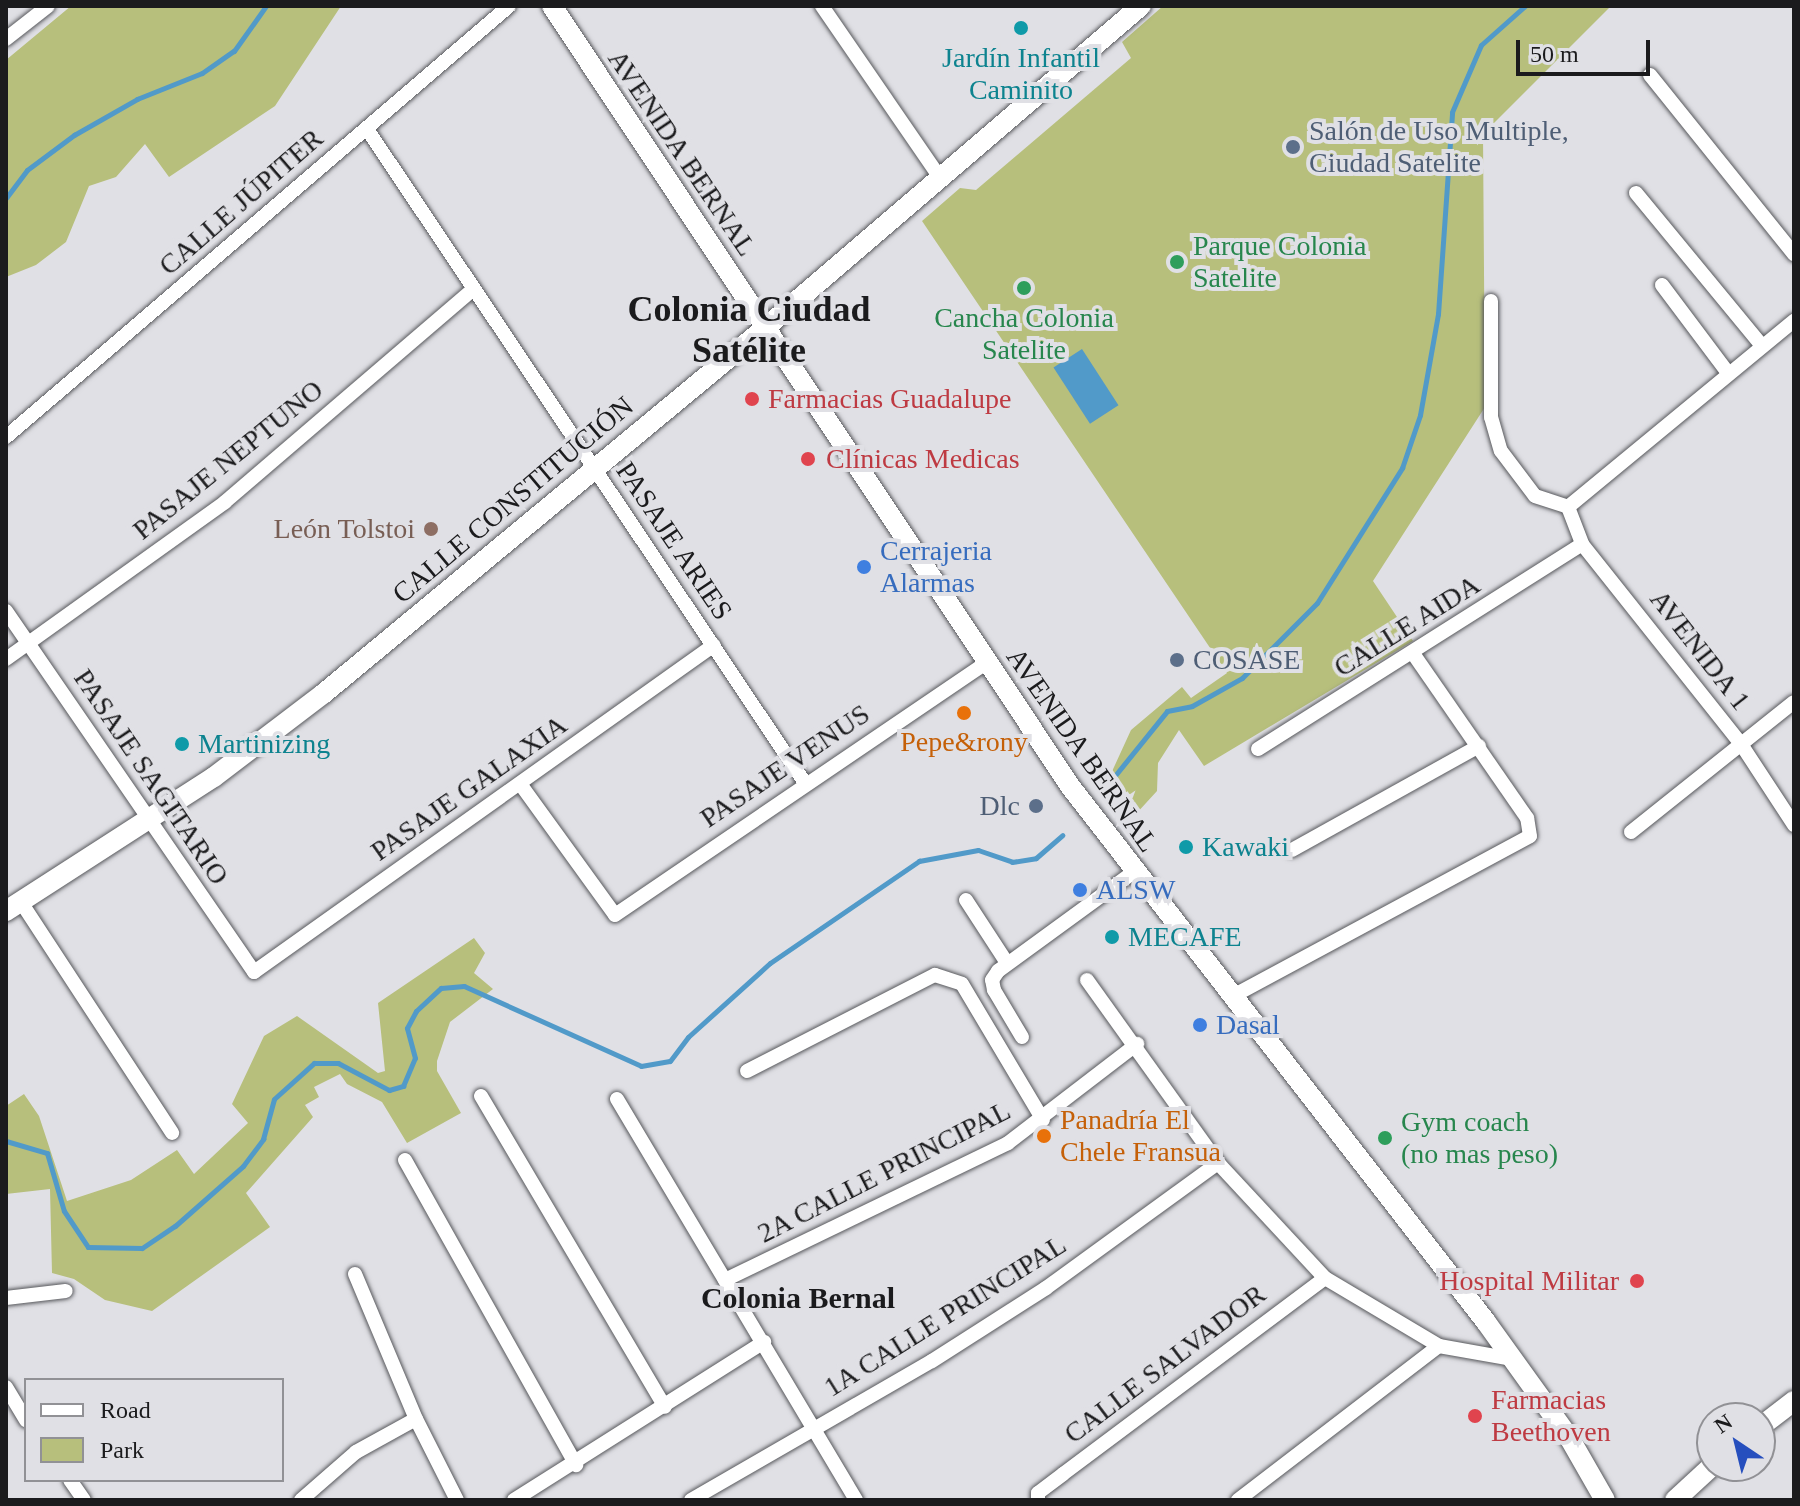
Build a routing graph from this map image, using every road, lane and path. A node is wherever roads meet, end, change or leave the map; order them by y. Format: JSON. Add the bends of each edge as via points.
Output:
{"nodes":[{"id":1,"x":48,"y":6,"type":"edge"},
{"id":2,"x":509,"y":6,"type":"edge"},
{"id":3,"x":552,"y":6,"type":"edge"},
{"id":4,"x":822,"y":6,"type":"edge"},
{"id":5,"x":1141,"y":6,"type":"edge"},
{"id":6,"x":6,"y":39,"type":"edge"},
{"id":7,"x":1650,"y":75,"type":"dead end"},
{"id":8,"x":367,"y":129,"type":"junction"},
{"id":9,"x":938,"y":175,"type":"junction"},
{"id":10,"x":1636,"y":193,"type":"dead end"},
{"id":11,"x":1794,"y":254,"type":"edge"},
{"id":12,"x":1662,"y":285,"type":"dead end"},
{"id":13,"x":472,"y":290,"type":"junction"},
{"id":14,"x":1491,"y":301,"type":"dead end"},
{"id":15,"x":1794,"y":321,"type":"edge"},
{"id":16,"x":765,"y":328,"type":"junction"},
{"id":17,"x":1762,"y":346,"type":"junction"},
{"id":18,"x":1728,"y":373,"type":"junction"},
{"id":19,"x":6,"y":437,"type":"edge"},
{"id":20,"x":592,"y":468,"type":"junction"},
{"id":21,"x":1568,"y":507,"type":"junction"},
{"id":22,"x":1582,"y":544,"type":"junction"},
{"id":23,"x":6,"y":611,"type":"edge"},
{"id":24,"x":29,"y":645,"type":"junction"},
{"id":25,"x":714,"y":645,"type":"junction"},
{"id":26,"x":1414,"y":655,"type":"junction"},
{"id":27,"x":6,"y":659,"type":"edge"},
{"id":28,"x":986,"y":663,"type":"junction"},
{"id":29,"x":1794,"y":702,"type":"edge"},
{"id":30,"x":1741,"y":744,"type":"junction"},
{"id":31,"x":1479,"y":746,"type":"junction"},
{"id":32,"x":1258,"y":749,"type":"dead end"},
{"id":33,"x":805,"y":783,"type":"junction"},
{"id":34,"x":521,"y":785,"type":"junction"},
{"id":35,"x":148,"y":821,"type":"junction"},
{"id":36,"x":1794,"y":825,"type":"edge"},
{"id":37,"x":1631,"y":832,"type":"dead end"},
{"id":38,"x":1292,"y":850,"type":"dead end"},
{"id":39,"x":1134,"y":872,"type":"junction"},
{"id":40,"x":966,"y":900,"type":"dead end"},
{"id":41,"x":13,"y":907,"type":"edge"},
{"id":42,"x":1007,"y":963,"type":"junction"},
{"id":43,"x":254,"y":972,"type":"joint"},
{"id":44,"x":1087,"y":980,"type":"dead end"},
{"id":45,"x":1233,"y":996,"type":"junction"},
{"id":46,"x":1022,"y":1037,"type":"dead end"},
{"id":47,"x":1137,"y":1044,"type":"junction"},
{"id":48,"x":747,"y":1071,"type":"dead end"},
{"id":49,"x":481,"y":1096,"type":"dead end"},
{"id":50,"x":617,"y":1099,"type":"dead end"},
{"id":51,"x":1043,"y":1120,"type":"junction"},
{"id":52,"x":172,"y":1133,"type":"dead end"},
{"id":53,"x":405,"y":1160,"type":"dead end"},
{"id":54,"x":1218,"y":1163,"type":"junction"},
{"id":55,"x":355,"y":1274,"type":"dead end"},
{"id":56,"x":1325,"y":1278,"type":"junction"},
{"id":57,"x":725,"y":1280,"type":"junction"},
{"id":58,"x":66,"y":1291,"type":"dead end"},
{"id":59,"x":6,"y":1298,"type":"edge"},
{"id":60,"x":764,"y":1342,"type":"junction"},
{"id":61,"x":1439,"y":1346,"type":"junction"},
{"id":62,"x":1513,"y":1359,"type":"junction"},
{"id":63,"x":6,"y":1387,"type":"edge"},
{"id":64,"x":1794,"y":1401,"type":"edge"},
{"id":65,"x":665,"y":1407,"type":"junction"},
{"id":66,"x":1776,"y":1415,"type":"edge"},
{"id":67,"x":24,"y":1417,"type":"edge"},
{"id":68,"x":416,"y":1419,"type":"junction"},
{"id":69,"x":817,"y":1428,"type":"junction"},
{"id":70,"x":576,"y":1465,"type":"junction"},
{"id":71,"x":1696,"y":1481,"type":"edge"},
{"id":72,"x":1038,"y":1497,"type":"edge"},
{"id":73,"x":301,"y":1500,"type":"edge"},
{"id":74,"x":457,"y":1500,"type":"edge"},
{"id":75,"x":514,"y":1500,"type":"edge"},
{"id":76,"x":691,"y":1500,"type":"edge"},
{"id":77,"x":856,"y":1500,"type":"edge"},
{"id":78,"x":1238,"y":1500,"type":"edge"},
{"id":79,"x":1605,"y":1500,"type":"edge"},
{"id":80,"x":1675,"y":1500,"type":"edge"}],
"edges":[{"from":1,"to":6,"type":"street"},
{"from":2,"to":8,"type":"street","name":"CALLE JÚPITER"},
{"from":3,"to":16,"type":"main road","name":"AVENIDA BERNAL"},
{"from":4,"to":9,"type":"street"},
{"from":5,"to":9,"type":"main road","name":"CALLE CONSTITUCIÓN"},
{"from":7,"to":11,"type":"street"},
{"from":8,"to":13,"type":"street","name":"PASAJE ARIES"},
{"from":8,"to":19,"type":"street","name":"CALLE JÚPITER"},
{"from":9,"to":16,"type":"main road","name":"CALLE CONSTITUCIÓN"},
{"from":10,"to":17,"type":"street"},
{"from":12,"to":18,"type":"street"},
{"from":13,"to":20,"type":"street","name":"PASAJE ARIES"},
{"from":13,"to":24,"type":"street","name":"PASAJE NEPTUNO","via":[[225,502]]},
{"from":14,"to":21,"type":"street","via":[[1491,417],[1501,451],[1535,496]]},
{"from":15,"to":17,"type":"street"},
{"from":16,"to":20,"type":"main road","name":"CALLE CONSTITUCIÓN"},
{"from":16,"to":28,"type":"main road","name":"AVENIDA BERNAL"},
{"from":17,"to":18,"type":"street"},
{"from":18,"to":21,"type":"street"},
{"from":20,"to":25,"type":"street","name":"PASAJE ARIES"},
{"from":20,"to":35,"type":"main road","name":"CALLE CONSTITUCIÓN","via":[[323,694]]},
{"from":21,"to":22,"type":"street","name":"AVENIDA 1"},
{"from":22,"to":26,"type":"street","name":"CALLE AIDA"},
{"from":22,"to":30,"type":"street","name":"AVENIDA 1"},
{"from":23,"to":24,"type":"street","name":"PASAJE SAGITARIO"},
{"from":24,"to":27,"type":"street","name":"PASAJE NEPTUNO"},
{"from":24,"to":35,"type":"street","name":"PASAJE SAGITARIO"},
{"from":25,"to":33,"type":"street","name":"PASAJE ARIES"},
{"from":25,"to":34,"type":"street","name":"PASAJE GALAXIA"},
{"from":26,"to":31,"type":"street"},
{"from":26,"to":32,"type":"street","name":"CALLE AIDA"},
{"from":28,"to":33,"type":"street","name":"PASAJE VENUS"},
{"from":28,"to":39,"type":"main road","name":"AVENIDA BERNAL"},
{"from":29,"to":30,"type":"street"},
{"from":30,"to":36,"type":"street","name":"AVENIDA 1"},
{"from":30,"to":37,"type":"street"},
{"from":31,"to":38,"type":"street"},
{"from":31,"to":45,"type":"street","via":[[1527,818],[1530,836]]},
{"from":33,"to":34,"type":"street","name":"PASAJE VENUS","via":[[615,915]]},
{"from":34,"to":43,"type":"street","name":"PASAJE GALAXIA"},
{"from":35,"to":41,"type":"main road","name":"CALLE CONSTITUCIÓN"},
{"from":35,"to":43,"type":"street","name":"PASAJE SAGITARIO"},
{"from":39,"to":42,"type":"street"},
{"from":39,"to":45,"type":"main road","name":"AVENIDA BERNAL"},
{"from":40,"to":42,"type":"street"},
{"from":41,"to":52,"type":"street"},
{"from":42,"to":46,"type":"street","via":[[992,980],[994,990]]},
{"from":44,"to":47,"type":"street"},
{"from":45,"to":62,"type":"main road","name":"AVENIDA BERNAL"},
{"from":47,"to":51,"type":"street","name":"2A CALLE PRINCIPAL"},
{"from":47,"to":54,"type":"street"},
{"from":48,"to":51,"type":"street","via":[[935,975],[962,984]]},
{"from":49,"to":65,"type":"street"},
{"from":50,"to":57,"type":"street"},
{"from":51,"to":57,"type":"street","name":"2A CALLE PRINCIPAL","via":[[863,1216]]},
{"from":53,"to":70,"type":"street"},
{"from":54,"to":56,"type":"street"},
{"from":54,"to":69,"type":"street","name":"1A CALLE PRINCIPAL","via":[[1046,1288]]},
{"from":55,"to":68,"type":"street"},
{"from":56,"to":61,"type":"street"},
{"from":56,"to":72,"type":"street","name":"CALLE SALVADOR"},
{"from":57,"to":60,"type":"street"},
{"from":58,"to":59,"type":"street"},
{"from":60,"to":65,"type":"street"},
{"from":60,"to":69,"type":"street"},
{"from":61,"to":62,"type":"street"},
{"from":61,"to":78,"type":"street"},
{"from":62,"to":79,"type":"main road","name":"AVENIDA BERNAL","via":[[1570,1439]]},
{"from":63,"to":67,"type":"street"},
{"from":64,"to":66,"type":"main road"},
{"from":65,"to":70,"type":"street"},
{"from":68,"to":73,"type":"street","via":[[356,1452]]},
{"from":68,"to":74,"type":"street"},
{"from":69,"to":76,"type":"street","name":"1A CALLE PRINCIPAL"},
{"from":69,"to":77,"type":"street"},
{"from":70,"to":75,"type":"street"},
{"from":71,"to":80,"type":"main road"}]}
